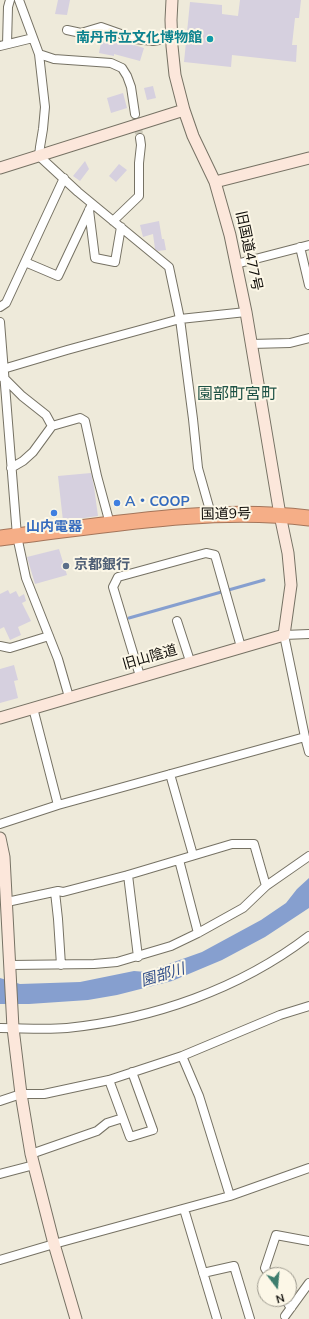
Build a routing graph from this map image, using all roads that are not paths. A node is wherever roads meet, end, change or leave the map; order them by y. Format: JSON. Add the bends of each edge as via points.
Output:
{"nodes":[{"id":1,"x":10,"y":0,"type":"edge"},
{"id":2,"x":19,"y":0,"type":"edge"},
{"id":3,"x":172,"y":0,"type":"edge"},
{"id":4,"x":68,"y":30,"type":"dead end"},
{"id":5,"x":33,"y":38,"type":"junction"},
{"id":6,"x":171,"y":38,"type":"junction"},
{"id":7,"x":4,"y":45,"type":"edge"},
{"id":8,"x":39,"y":54,"type":"junction"},
{"id":9,"x":184,"y":110,"type":"junction"},
{"id":10,"x":135,"y":114,"type":"tunnel mouth"},
{"id":11,"x":140,"y":138,"type":"tunnel mouth"},
{"id":12,"x":39,"y":156,"type":"junction"},
{"id":13,"x":309,"y":158,"type":"edge"},
{"id":14,"x":0,"y":168,"type":"edge"},
{"id":15,"x":64,"y":178,"type":"junction"},
{"id":16,"x":215,"y":182,"type":"junction"},
{"id":17,"x":91,"y":207,"type":"junction"},
{"id":18,"x":113,"y":221,"type":"junction"},
{"id":19,"x":121,"y":227,"type":"junction"},
{"id":20,"x":309,"y":245,"type":"edge"},
{"id":21,"x":300,"y":247,"type":"junction"},
{"id":22,"x":25,"y":262,"type":"junction"},
{"id":23,"x":236,"y":264,"type":"junction"},
{"id":24,"x":309,"y":285,"type":"edge"},
{"id":25,"x":0,"y":307,"type":"edge"},
{"id":26,"x":246,"y":312,"type":"junction"},
{"id":27,"x":180,"y":320,"type":"junction"},
{"id":28,"x":0,"y":322,"type":"edge"},
{"id":29,"x":309,"y":338,"type":"edge"},
{"id":30,"x":251,"y":344,"type":"junction"},
{"id":31,"x":2,"y":375,"type":"edge"},
{"id":32,"x":52,"y":426,"type":"junction"},
{"id":33,"x":11,"y":468,"type":"junction"},
{"id":34,"x":211,"y":514,"type":"junction"},
{"id":35,"x":280,"y":515,"type":"junction"},
{"id":36,"x":309,"y":518,"type":"edge"},
{"id":37,"x":110,"y":524,"type":"junction"},
{"id":38,"x":17,"y":536,"type":"junction"},
{"id":39,"x":0,"y":538,"type":"edge"},
{"id":40,"x":177,"y":621,"type":"dead end"},
{"id":41,"x":309,"y":634,"type":"edge"},
{"id":42,"x":284,"y":635,"type":"junction"},
{"id":43,"x":49,"y":636,"type":"junction"},
{"id":44,"x":0,"y":646,"type":"edge"},
{"id":45,"x":241,"y":647,"type":"junction"},
{"id":46,"x":190,"y":661,"type":"junction"},
{"id":47,"x":140,"y":676,"type":"junction"},
{"id":48,"x":69,"y":697,"type":"junction"},
{"id":49,"x":33,"y":708,"type":"junction"},
{"id":50,"x":0,"y":718,"type":"edge"},
{"id":51,"x":305,"y":737,"type":"junction"},
{"id":52,"x":309,"y":752,"type":"edge"},
{"id":53,"x":170,"y":774,"type":"junction"},
{"id":54,"x":58,"y":805,"type":"junction"},
{"id":55,"x":0,"y":824,"type":"edge"},
{"id":56,"x":0,"y":838,"type":"edge"},
{"id":57,"x":193,"y":856,"type":"junction"},
{"id":58,"x":309,"y":856,"type":"edge"},
{"id":59,"x":179,"y":860,"type":"junction"},
{"id":60,"x":128,"y":875,"type":"junction"},
{"id":61,"x":3,"y":883,"type":"edge"},
{"id":62,"x":266,"y":886,"type":"junction"},
{"id":63,"x":55,"y":892,"type":"junction"},
{"id":64,"x":7,"y":902,"type":"junction"},
{"id":65,"x":198,"y":934,"type":"junction"},
{"id":66,"x":309,"y":936,"type":"edge"},
{"id":67,"x":138,"y":957,"type":"junction"},
{"id":68,"x":61,"y":965,"type":"junction"},
{"id":69,"x":10,"y":968,"type":"junction"},
{"id":70,"x":309,"y":1006,"type":"edge"},
{"id":71,"x":13,"y":1025,"type":"junction"},
{"id":72,"x":0,"y":1028,"type":"edge"},
{"id":73,"x":182,"y":1056,"type":"junction"},
{"id":74,"x":132,"y":1072,"type":"junction"},
{"id":75,"x":108,"y":1080,"type":"junction"},
{"id":76,"x":22,"y":1094,"type":"junction"},
{"id":77,"x":0,"y":1101,"type":"edge"},
{"id":78,"x":123,"y":1118,"type":"junction"},
{"id":79,"x":31,"y":1154,"type":"junction"},
{"id":80,"x":34,"y":1165,"type":"junction"},
{"id":81,"x":309,"y":1168,"type":"edge"},
{"id":82,"x":0,"y":1174,"type":"edge"},
{"id":83,"x":230,"y":1196,"type":"junction"},
{"id":84,"x":184,"y":1209,"type":"junction"},
{"id":85,"x":309,"y":1241,"type":"edge"},
{"id":86,"x":54,"y":1244,"type":"junction"},
{"id":87,"x":0,"y":1260,"type":"edge"},
{"id":88,"x":265,"y":1267,"type":"edge"},
{"id":89,"x":203,"y":1274,"type":"junction"},
{"id":90,"x":309,"y":1283,"type":"edge"},
{"id":91,"x":291,"y":1308,"type":"joint"},
{"id":92,"x":285,"y":1318,"type":"edge"},
{"id":93,"x":76,"y":1319,"type":"edge"},
{"id":94,"x":217,"y":1319,"type":"edge"},
{"id":95,"x":250,"y":1319,"type":"edge"}],
"edges":[{"from":1,"to":7,"type":"street"},
{"from":2,"to":5,"type":"street"},
{"from":3,"to":6,"type":"street","name":"旧国道477号"},
{"from":4,"to":6,"type":"street","via":[[81,33],[101,27],[135,39],[153,41]]},
{"from":5,"to":7,"type":"street"},
{"from":5,"to":8,"type":"street"},
{"from":6,"to":9,"type":"street","name":"旧国道477号","via":[[175,75]]},
{"from":8,"to":10,"type":"street","via":[[54,59],[110,63],[122,68],[131,87]]},
{"from":8,"to":12,"type":"street","via":[[45,108]]},
{"from":9,"to":12,"type":"street"},
{"from":9,"to":16,"type":"street","name":"旧国道477号"},
{"from":11,"to":18,"type":"street","via":[[139,196]]},
{"from":12,"to":14,"type":"street"},
{"from":12,"to":15,"type":"street"},
{"from":13,"to":16,"type":"street"},
{"from":15,"to":17,"type":"street"},
{"from":15,"to":22,"type":"street"},
{"from":16,"to":23,"type":"street","name":"旧国道477号"},
{"from":17,"to":18,"type":"street"},
{"from":17,"to":19,"type":"street","via":[[95,258],[115,262]]},
{"from":17,"to":22,"type":"street","via":[[58,276]]},
{"from":18,"to":19,"type":"street"},
{"from":19,"to":27,"type":"street","via":[[169,267]]},
{"from":20,"to":21,"type":"street"},
{"from":21,"to":23,"type":"street"},
{"from":21,"to":24,"type":"street"},
{"from":22,"to":25,"type":"street","via":[[6,303]]},
{"from":23,"to":26,"type":"street","name":"旧国道477号"},
{"from":26,"to":27,"type":"street"},
{"from":26,"to":30,"type":"street","name":"旧国道477号"},
{"from":27,"to":31,"type":"street","via":[[67,350]]},
{"from":27,"to":34,"type":"street","via":[[198,468]]},
{"from":28,"to":31,"type":"street"},
{"from":29,"to":30,"type":"street","via":[[290,343]]},
{"from":30,"to":35,"type":"street","name":"旧国道477号"},
{"from":31,"to":32,"type":"street","via":[[22,396],[46,415]]},
{"from":31,"to":33,"type":"street"},
{"from":32,"to":33,"type":"street","via":[[33,452]]},
{"from":32,"to":37,"type":"street","via":[[80,418],[85,421]]},
{"from":33,"to":38,"type":"street"},
{"from":34,"to":35,"type":"highway","name":"国道9号"},
{"from":34,"to":37,"type":"highway","name":"国道9号"},
{"from":35,"to":36,"type":"highway","name":"国道9号"},
{"from":35,"to":42,"type":"street","name":"旧国道477号","via":[[288,553],[291,585]]},
{"from":37,"to":38,"type":"highway","name":"国道9号"},
{"from":38,"to":39,"type":"highway","name":"国道9号"},
{"from":38,"to":43,"type":"street","via":[[26,578]]},
{"from":40,"to":46,"type":"street"},
{"from":41,"to":42,"type":"street","name":"旧山陰道"},
{"from":42,"to":45,"type":"street","name":"旧山陰道"},
{"from":42,"to":51,"type":"street"},
{"from":43,"to":44,"type":"street","via":[[10,648]]},
{"from":43,"to":48,"type":"street"},
{"from":45,"to":46,"type":"street","name":"旧山陰道"},
{"from":45,"to":47,"type":"street","via":[[215,555],[206,553],[118,577],[113,587]]},
{"from":46,"to":47,"type":"street","name":"旧山陰道"},
{"from":47,"to":48,"type":"street","name":"旧山陰道"},
{"from":48,"to":49,"type":"street","name":"旧山陰道"},
{"from":49,"to":50,"type":"street","name":"旧山陰道"},
{"from":49,"to":54,"type":"street"},
{"from":51,"to":52,"type":"street"},
{"from":51,"to":53,"type":"street"},
{"from":53,"to":54,"type":"street"},
{"from":53,"to":57,"type":"street"},
{"from":54,"to":55,"type":"street"},
{"from":56,"to":61,"type":"street","via":[[4,856]]},
{"from":57,"to":59,"type":"street"},
{"from":57,"to":62,"type":"street","via":[[232,844],[254,844]]},
{"from":58,"to":62,"type":"street"},
{"from":59,"to":60,"type":"street"},
{"from":59,"to":65,"type":"street"},
{"from":60,"to":63,"type":"street"},
{"from":60,"to":67,"type":"street"},
{"from":61,"to":64,"type":"street"},
{"from":62,"to":65,"type":"street","via":[[243,908]]},
{"from":63,"to":64,"type":"street"},
{"from":63,"to":68,"type":"street"},
{"from":64,"to":69,"type":"street"},
{"from":65,"to":67,"type":"street"},
{"from":66,"to":71,"type":"street","via":[[275,959],[230,984],[161,1010],[105,1023],[65,1028]]},
{"from":67,"to":68,"type":"street","via":[[109,963]]},
{"from":68,"to":69,"type":"street"},
{"from":69,"to":71,"type":"street"},
{"from":70,"to":73,"type":"street","via":[[280,1015]]},
{"from":71,"to":72,"type":"street"},
{"from":71,"to":76,"type":"street"},
{"from":73,"to":74,"type":"street"},
{"from":73,"to":83,"type":"street","via":[[199,1096]]},
{"from":74,"to":75,"type":"street"},
{"from":74,"to":78,"type":"street","via":[[153,1130],[130,1137]]},
{"from":75,"to":76,"type":"street","via":[[44,1094]]},
{"from":75,"to":78,"type":"street"},
{"from":76,"to":77,"type":"street"},
{"from":76,"to":79,"type":"street"},
{"from":78,"to":79,"type":"street","via":[[106,1123],[97,1131]]},
{"from":79,"to":80,"type":"street"},
{"from":80,"to":82,"type":"street"},
{"from":80,"to":86,"type":"street"},
{"from":81,"to":83,"type":"street"},
{"from":83,"to":84,"type":"street"},
{"from":84,"to":86,"type":"street"},
{"from":84,"to":89,"type":"street"},
{"from":85,"to":88,"type":"street","via":[[276,1235]]},
{"from":86,"to":87,"type":"street"},
{"from":86,"to":93,"type":"street"},
{"from":89,"to":94,"type":"street"},
{"from":89,"to":95,"type":"street","via":[[234,1266]]},
{"from":90,"to":91,"type":"street"},
{"from":91,"to":92,"type":"street"}]}
